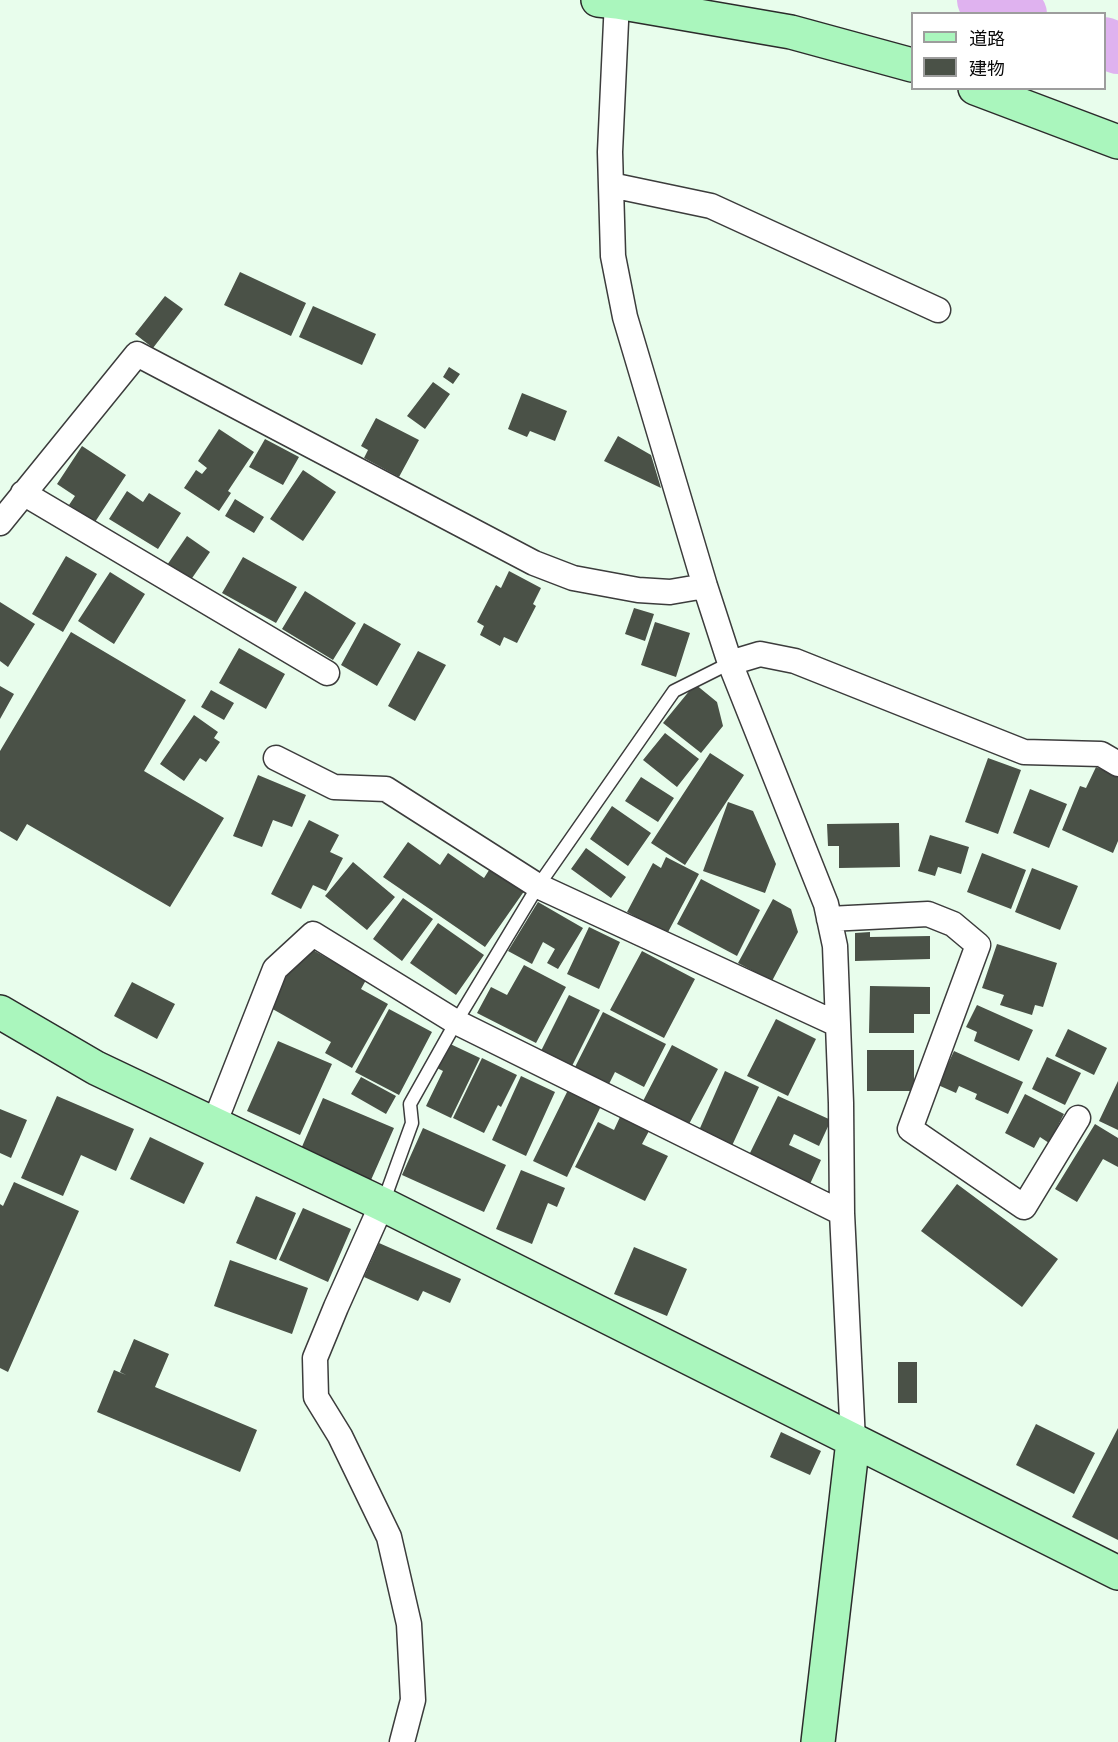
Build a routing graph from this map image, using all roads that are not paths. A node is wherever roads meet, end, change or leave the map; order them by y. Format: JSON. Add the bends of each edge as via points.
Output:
{"nodes":[{"id":1,"x":610,"y":1,"type":"edge"},
{"id":2,"x":911,"y":65,"type":"edge"},
{"id":3,"x":980,"y":90,"type":"edge"},
{"id":4,"x":1118,"y":142,"type":"edge"},
{"id":5,"x":611,"y":185,"type":"junction"},
{"id":6,"x":938,"y":310,"type":"dead end"},
{"id":7,"x":23,"y":493,"type":"junction"},
{"id":8,"x":0,"y":523,"type":"edge"},
{"id":9,"x":705,"y":586,"type":"junction"},
{"id":10,"x":730,"y":663,"type":"junction"},
{"id":11,"x":327,"y":673,"type":"dead end"},
{"id":12,"x":276,"y":758,"type":"dead end"},
{"id":13,"x":1118,"y":764,"type":"edge"},
{"id":14,"x":538,"y":886,"type":"junction"},
{"id":15,"x":829,"y":920,"type":"junction"},
{"id":16,"x":0,"y":1012,"type":"edge"},
{"id":17,"x":456,"y":1022,"type":"junction"},
{"id":18,"x":837,"y":1024,"type":"junction"},
{"id":19,"x":1078,"y":1118,"type":"dead end"},
{"id":20,"x":214,"y":1124,"type":"junction"},
{"id":21,"x":382,"y":1204,"type":"junction"},
{"id":22,"x":842,"y":1213,"type":"junction"},
{"id":23,"x":853,"y":1441,"type":"junction"},
{"id":24,"x":1118,"y":1574,"type":"edge"},
{"id":25,"x":402,"y":1742,"type":"edge"},
{"id":26,"x":818,"y":1742,"type":"edge"}],
"edges":[{"from":1,"to":2,"type":"street","via":[[791,32]]},
{"from":1,"to":5,"type":"street"},
{"from":3,"to":4,"type":"street"},
{"from":5,"to":6,"type":"street","via":[[711,206]]},
{"from":5,"to":9,"type":"street","via":[[613,256],[625,317]]},
{"from":7,"to":8,"type":"street"},
{"from":7,"to":9,"type":"street","via":[[137,354],[534,562],[573,578],[669,592]]},
{"from":7,"to":11,"type":"street"},
{"from":9,"to":10,"type":"street"},
{"from":10,"to":13,"type":"street","via":[[760,654],[795,661],[1024,752],[1101,754]]},
{"from":10,"to":14,"type":"lane","via":[[674,691]]},
{"from":10,"to":15,"type":"street"},
{"from":12,"to":14,"type":"street","via":[[334,787],[386,789]]},
{"from":14,"to":17,"type":"lane"},
{"from":14,"to":18,"type":"street"},
{"from":15,"to":18,"type":"street","via":[[835,946]]},
{"from":15,"to":19,"type":"street","via":[[928,914],[954,924],[978,945],[910,1129],[1024,1207]]},
{"from":16,"to":20,"type":"street","via":[[96,1068]]},
{"from":17,"to":20,"type":"street","via":[[313,934],[275,969]]},
{"from":17,"to":21,"type":"lane","via":[[410,1104],[412,1123]]},
{"from":17,"to":22,"type":"street"},
{"from":18,"to":22,"type":"street"},
{"from":20,"to":21,"type":"street"},
{"from":21,"to":23,"type":"street"},
{"from":21,"to":25,"type":"street","via":[[315,1358],[316,1397],[340,1436],[389,1538],[410,1624],[413,1700]]},
{"from":22,"to":23,"type":"street"},
{"from":23,"to":24,"type":"street"},
{"from":23,"to":26,"type":"street"}]}
